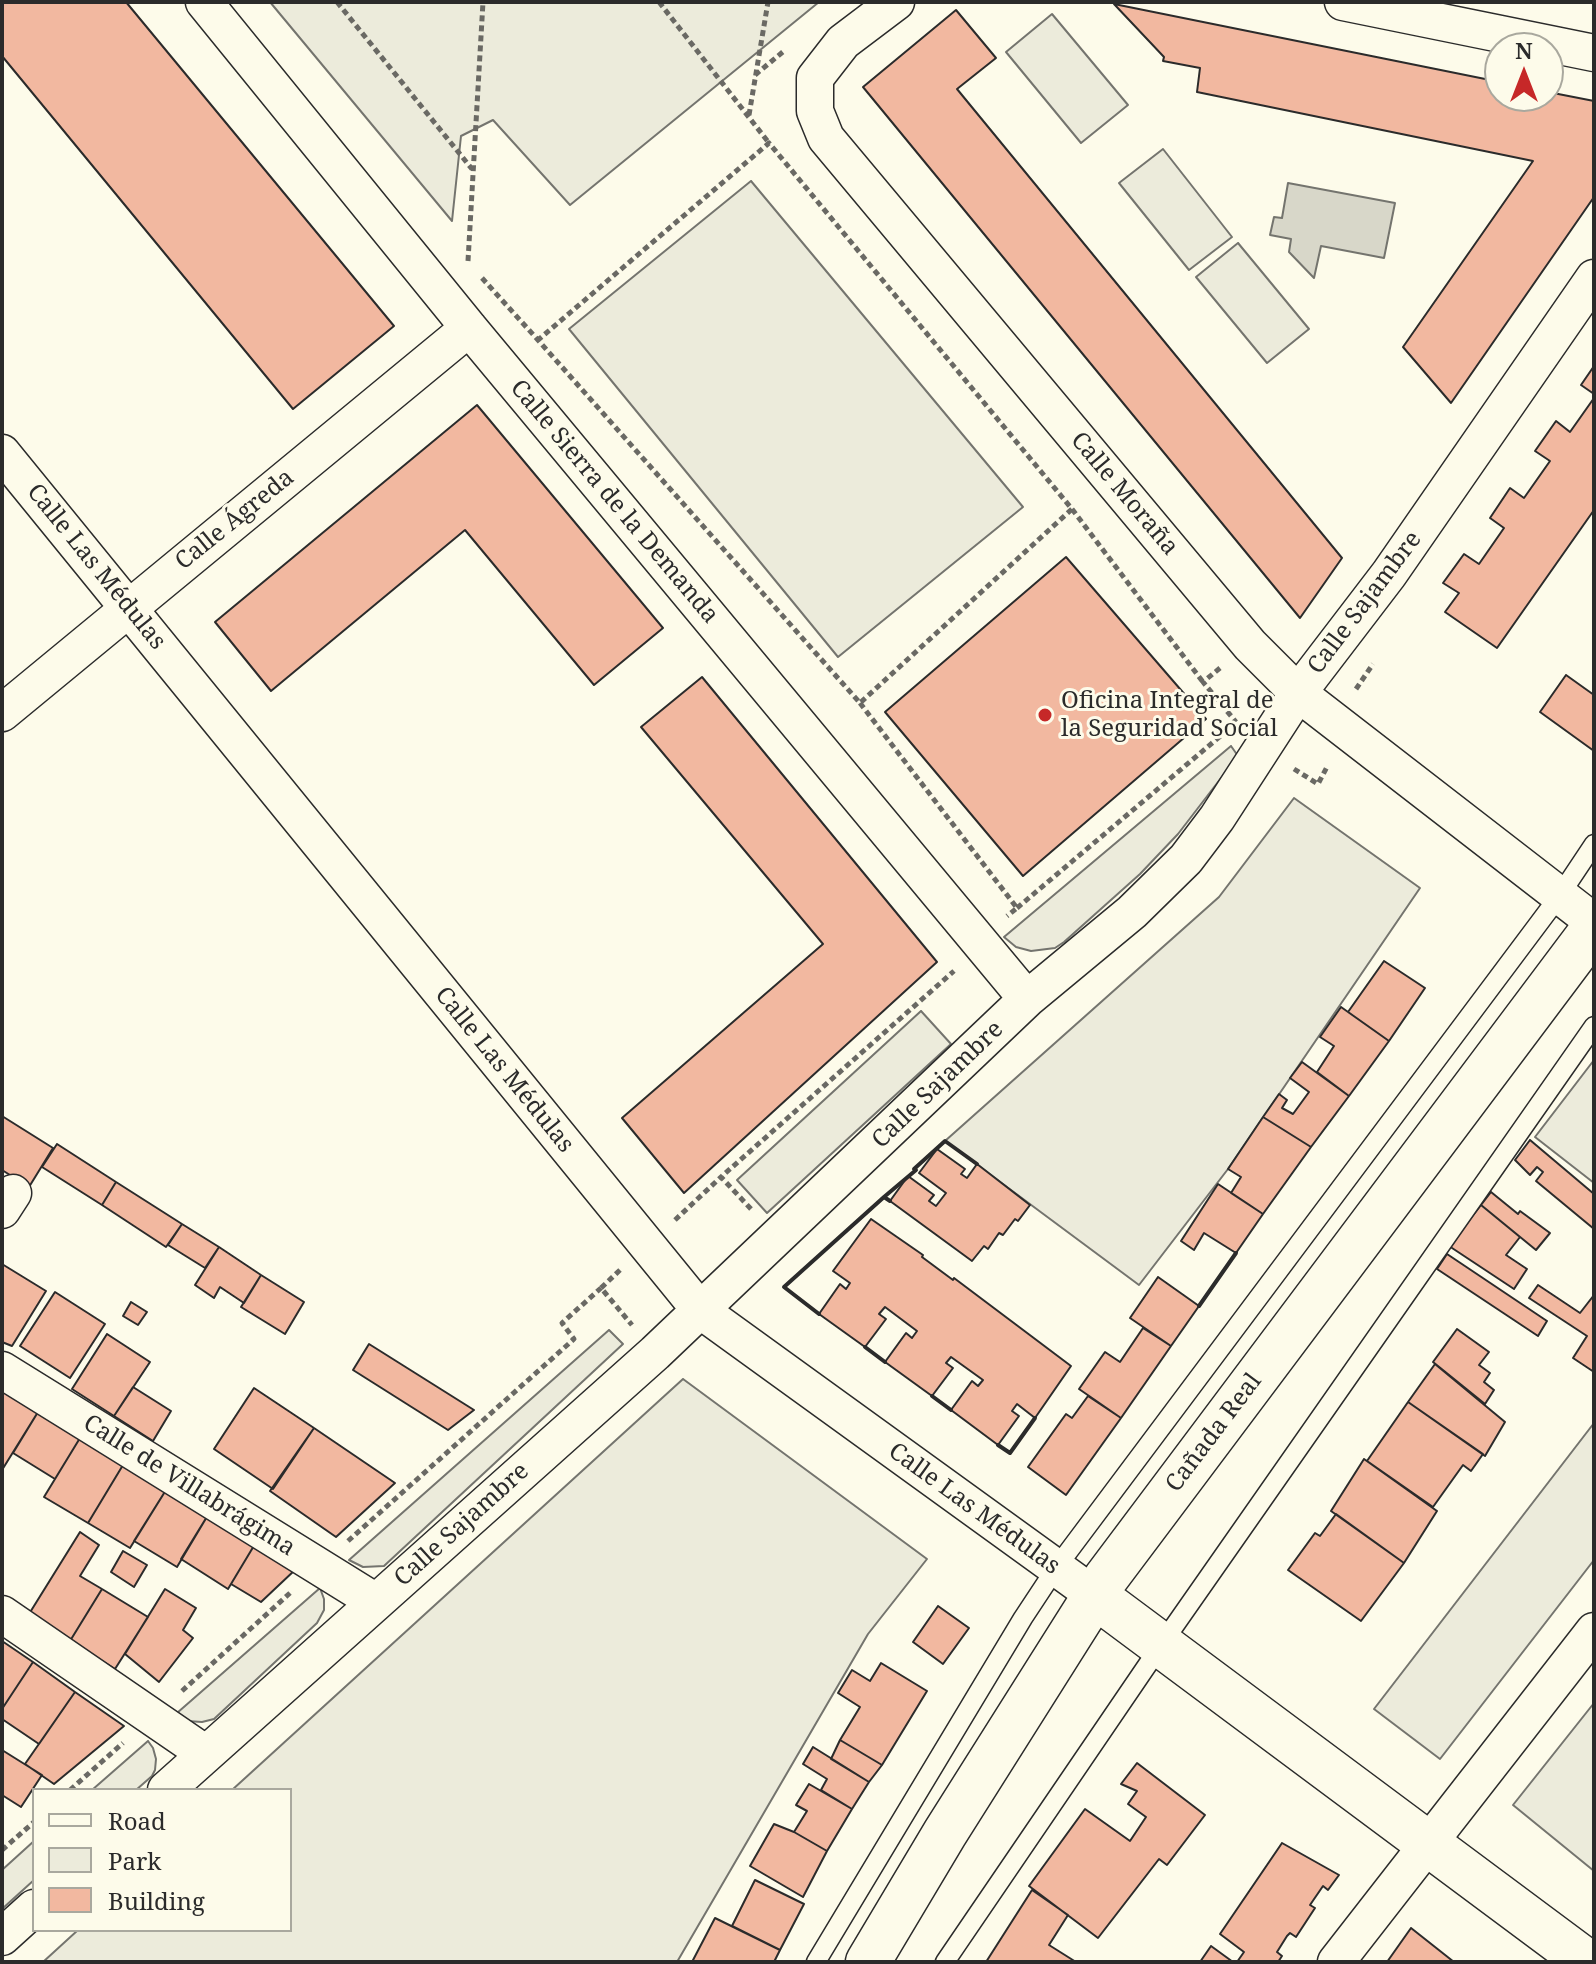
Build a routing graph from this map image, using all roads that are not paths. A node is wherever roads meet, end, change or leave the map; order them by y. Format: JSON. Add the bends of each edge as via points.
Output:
{"nodes":[{"id":1,"x":204,"y":2,"type":"edge"},
{"id":2,"x":896,"y":2,"type":"edge"},
{"id":3,"x":1343,"y":2,"type":"edge"},
{"id":4,"x":1594,"y":53,"type":"edge"},
{"id":5,"x":1594,"y":278,"type":"edge"},
{"id":6,"x":469,"y":328,"type":"junction"},
{"id":7,"x":2,"y":453,"type":"edge"},
{"id":8,"x":129,"y":607,"type":"junction"},
{"id":9,"x":1298,"y":693,"type":"junction"},
{"id":10,"x":2,"y":713,"type":"edge"},
{"id":11,"x":1594,"y":844,"type":"edge"},
{"id":12,"x":1560,"y":895,"type":"junction"},
{"id":13,"x":1594,"y":922,"type":"edge"},
{"id":14,"x":1594,"y":928,"type":"edge"},
{"id":15,"x":1027,"y":999,"type":"junction"},
{"id":16,"x":1594,"y":1026,"type":"edge"},
{"id":17,"x":700,"y":1310,"type":"junction"},
{"id":18,"x":2,"y":1370,"type":"edge"},
{"id":19,"x":1056,"y":1568,"type":"junction"},
{"id":20,"x":1094,"y":1595,"type":"junction"},
{"id":21,"x":376,"y":1602,"type":"junction"},
{"id":22,"x":2,"y":1614,"type":"edge"},
{"id":23,"x":1594,"y":1631,"type":"edge"},
{"id":24,"x":1161,"y":1645,"type":"junction"},
{"id":25,"x":206,"y":1754,"type":"junction"},
{"id":26,"x":168,"y":1788,"type":"edge"},
{"id":27,"x":1427,"y":1843,"type":"junction"},
{"id":28,"x":32,"y":1910,"type":"edge"},
{"id":29,"x":2,"y":1937,"type":"edge"},
{"id":30,"x":816,"y":1962,"type":"edge"},
{"id":31,"x":868,"y":1962,"type":"edge"},
{"id":32,"x":945,"y":1962,"type":"edge"},
{"id":33,"x":1336,"y":1962,"type":"edge"},
{"id":34,"x":1587,"y":1962,"type":"edge"}],
"edges":[{"from":1,"to":6,"type":"street","name":"Calle Sierra de la Demanda"},
{"from":2,"to":9,"type":"street","name":"Calle Moraña","via":[[843,42],[815,78],[815,111],[826,138],[1250,645]]},
{"from":3,"to":4,"type":"street"},
{"from":5,"to":9,"type":"street","name":"Calle Sajambre","via":[[1389,574]]},
{"from":6,"to":8,"type":"street","name":"Calle Ágreda"},
{"from":6,"to":15,"type":"street","name":"Calle Sierra de la Demanda"},
{"from":7,"to":8,"type":"street","name":"Calle Las Médulas"},
{"from":8,"to":10,"type":"street","name":"Calle Ágreda"},
{"from":8,"to":17,"type":"street","name":"Calle Las Médulas"},
{"from":9,"to":12,"type":"street","name":"Calle Moraña"},
{"from":9,"to":15,"type":"street","name":"Calle Sajambre","via":[[1186,859],[1132,912]]},
{"from":11,"to":12,"type":"lane"},
{"from":12,"to":13,"type":"street","name":"Calle Moraña"},
{"from":12,"to":19,"type":"lane"},
{"from":14,"to":20,"type":"street","name":"Cañada Real"},
{"from":15,"to":17,"type":"street","name":"Calle Sajambre"},
{"from":16,"to":24,"type":"lane"},
{"from":17,"to":19,"type":"street","name":"Calle Las Médulas"},
{"from":17,"to":21,"type":"street","name":"Calle Sajambre"},
{"from":18,"to":21,"type":"street","name":"Calle de Villabrágima"},
{"from":19,"to":20,"type":"street","name":"Calle Las Médulas"},
{"from":19,"to":30,"type":"lane"},
{"from":20,"to":24,"type":"street"},
{"from":20,"to":31,"type":"street","name":"Cañada Real"},
{"from":21,"to":25,"type":"street","name":"Calle Sajambre"},
{"from":22,"to":25,"type":"street"},
{"from":23,"to":27,"type":"street"},
{"from":24,"to":27,"type":"street"},
{"from":24,"to":32,"type":"lane"},
{"from":25,"to":26,"type":"street","name":"Calle Sajambre"},
{"from":27,"to":33,"type":"street"},
{"from":27,"to":34,"type":"street"},
{"from":28,"to":29,"type":"street"}]}
